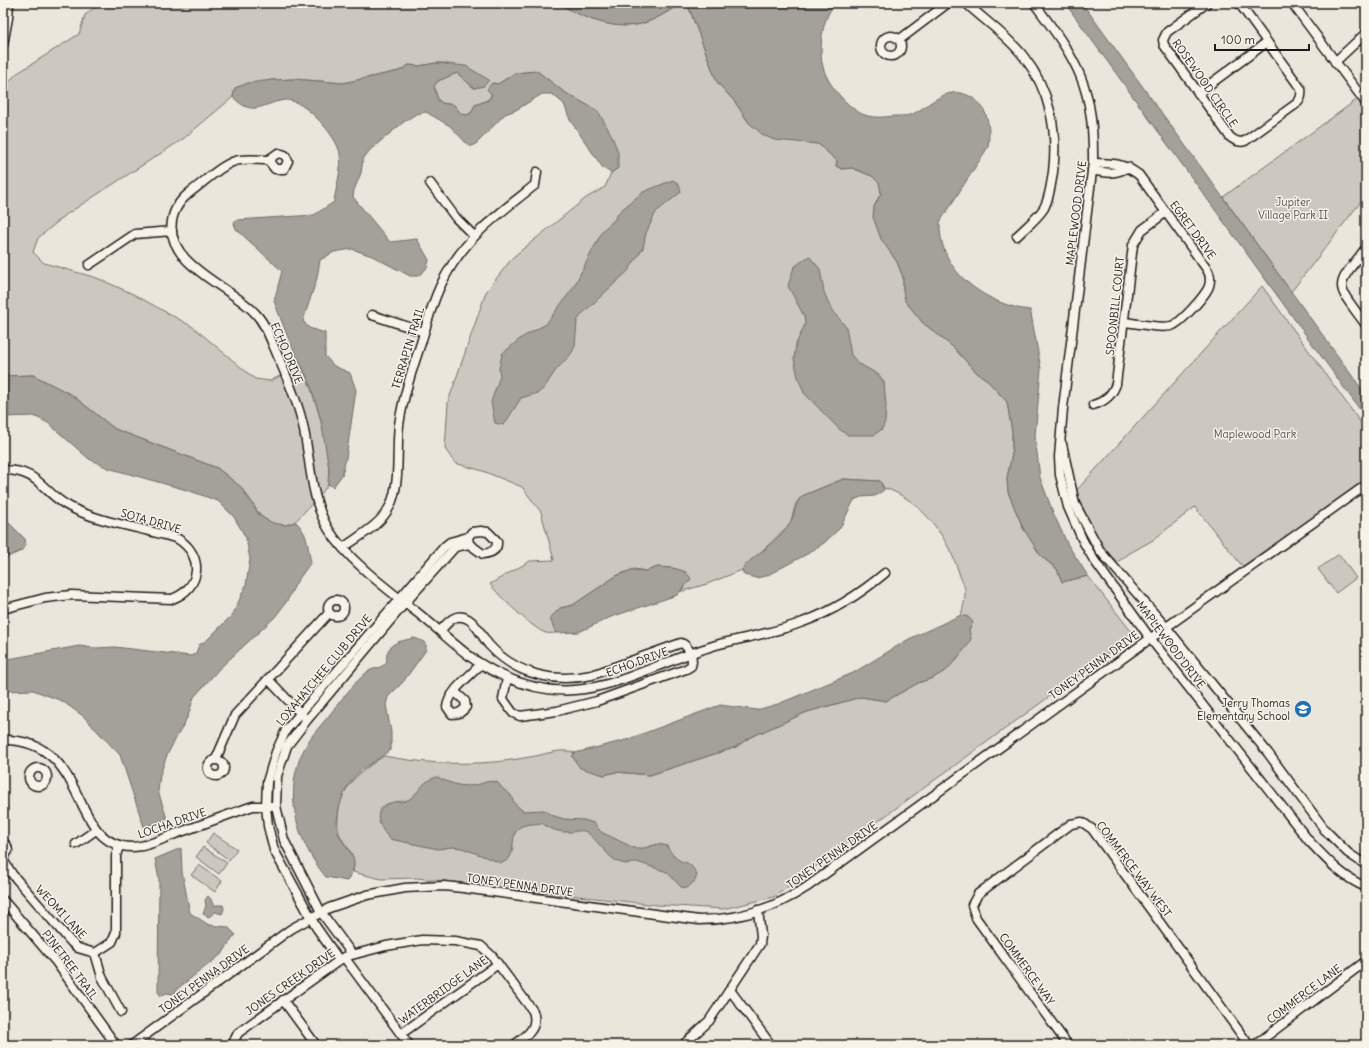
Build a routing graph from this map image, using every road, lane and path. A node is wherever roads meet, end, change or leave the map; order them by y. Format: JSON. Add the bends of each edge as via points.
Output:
{"nodes":[{"id":1,"x":9,"y":3,"type":"edge"},
{"id":2,"x":948,"y":3,"type":"edge"},
{"id":3,"x":966,"y":3,"type":"edge"},
{"id":4,"x":1034,"y":3,"type":"edge"},
{"id":5,"x":1207,"y":3,"type":"edge"},
{"id":6,"x":1239,"y":3,"type":"edge"},
{"id":7,"x":1292,"y":3,"type":"edge"},
{"id":8,"x":1366,"y":33,"type":"edge"},
{"id":9,"x":899,"y":40,"type":"dead end"},
{"id":10,"x":1268,"y":42,"type":"junction"},
{"id":11,"x":3,"y":45,"type":"edge"},
{"id":12,"x":1335,"y":62,"type":"junction"},
{"id":13,"x":1198,"y":93,"type":"junction"},
{"id":14,"x":1366,"y":103,"type":"edge"},
{"id":15,"x":268,"y":160,"type":"dead end"},
{"id":16,"x":1093,"y":167,"type":"junction"},
{"id":17,"x":537,"y":172,"type":"dead end"},
{"id":18,"x":430,"y":183,"type":"dead end"},
{"id":19,"x":1166,"y":212,"type":"junction"},
{"id":20,"x":172,"y":231,"type":"junction"},
{"id":21,"x":474,"y":236,"type":"junction"},
{"id":22,"x":1017,"y":236,"type":"dead end"},
{"id":23,"x":1366,"y":248,"type":"edge"},
{"id":24,"x":89,"y":265,"type":"dead end"},
{"id":25,"x":372,"y":315,"type":"dead end"},
{"id":26,"x":1124,"y":322,"type":"junction"},
{"id":27,"x":1366,"y":325,"type":"edge"},
{"id":28,"x":424,"y":332,"type":"junction"},
{"id":29,"x":1093,"y":404,"type":"dead end"},
{"id":30,"x":1061,"y":440,"type":"junction"},
{"id":31,"x":3,"y":470,"type":"edge"},
{"id":32,"x":1366,"y":485,"type":"edge"},
{"id":33,"x":468,"y":540,"type":"dead end"},
{"id":34,"x":343,"y":548,"type":"junction"},
{"id":35,"x":885,"y":573,"type":"dead end"},
{"id":36,"x":402,"y":600,"type":"junction"},
{"id":37,"x":3,"y":609,"type":"edge"},
{"id":38,"x":329,"y":613,"type":"dead end"},
{"id":39,"x":1166,"y":627,"type":"junction"},
{"id":40,"x":441,"y":630,"type":"junction"},
{"id":41,"x":1150,"y":638,"type":"junction"},
{"id":42,"x":690,"y":654,"type":"junction"},
{"id":43,"x":481,"y":664,"type":"junction"},
{"id":44,"x":507,"y":678,"type":"junction"},
{"id":45,"x":268,"y":679,"type":"junction"},
{"id":46,"x":455,"y":692,"type":"dead end"},
{"id":47,"x":300,"y":713,"type":"junction"},
{"id":48,"x":307,"y":720,"type":"junction"},
{"id":49,"x":3,"y":740,"type":"edge"},
{"id":50,"x":216,"y":759,"type":"dead end"},
{"id":51,"x":55,"y":760,"type":"junction"},
{"id":52,"x":45,"y":772,"type":"dead end"},
{"id":53,"x":266,"y":806,"type":"junction"},
{"id":54,"x":276,"y":806,"type":"junction"},
{"id":55,"x":96,"y":830,"type":"junction"},
{"id":56,"x":3,"y":842,"type":"edge"},
{"id":57,"x":76,"y":844,"type":"dead end"},
{"id":58,"x":119,"y":846,"type":"junction"},
{"id":59,"x":3,"y":859,"type":"edge"},
{"id":60,"x":1366,"y":865,"type":"edge"},
{"id":61,"x":1366,"y":887,"type":"edge"},
{"id":62,"x":3,"y":900,"type":"edge"},
{"id":63,"x":972,"y":905,"type":"joint"},
{"id":64,"x":758,"y":910,"type":"junction"},
{"id":65,"x":321,"y":912,"type":"junction"},
{"id":66,"x":311,"y":917,"type":"junction"},
{"id":67,"x":95,"y":953,"type":"junction"},
{"id":68,"x":345,"y":957,"type":"junction"},
{"id":69,"x":1366,"y":961,"type":"edge"},
{"id":70,"x":498,"y":964,"type":"junction"},
{"id":71,"x":730,"y":990,"type":"junction"},
{"id":72,"x":283,"y":1000,"type":"junction"},
{"id":73,"x":121,"y":1012,"type":"dead end"},
{"id":74,"x":401,"y":1034,"type":"junction"},
{"id":75,"x":116,"y":1045,"type":"edge"},
{"id":76,"x":132,"y":1045,"type":"edge"},
{"id":77,"x":232,"y":1045,"type":"edge"},
{"id":78,"x":316,"y":1045,"type":"edge"},
{"id":79,"x":409,"y":1045,"type":"edge"},
{"id":80,"x":514,"y":1045,"type":"edge"},
{"id":81,"x":683,"y":1045,"type":"edge"},
{"id":82,"x":771,"y":1045,"type":"edge"},
{"id":83,"x":1068,"y":1045,"type":"edge"},
{"id":84,"x":1249,"y":1045,"type":"edge"},
{"id":85,"x":1255,"y":1045,"type":"edge"}],
"edges":[{"from":1,"to":11,"type":"street"},
{"from":2,"to":9,"type":"street"},
{"from":3,"to":22,"type":"street","via":[[1024,56],[1043,89],[1052,120],[1055,151],[1048,199],[1039,215]]},
{"from":4,"to":16,"type":"street","name":"MAPLEWOOD DRIVE","via":[[1064,43],[1081,74],[1093,123]]},
{"from":5,"to":13,"type":"street","name":"ROSEWOOD CIRCLE","via":[[1167,32],[1163,40],[1166,49]]},
{"from":6,"to":10,"type":"street","name":"ROSEWOOD CIRCLE"},
{"from":7,"to":12,"type":"street"},
{"from":8,"to":12,"type":"street"},
{"from":10,"to":13,"type":"street"},
{"from":10,"to":13,"type":"street","name":"ROSEWOOD CIRCLE","via":[[1301,89],[1301,97],[1296,104],[1245,141],[1237,142],[1230,137]]},
{"from":12,"to":14,"type":"street"},
{"from":15,"to":20,"type":"street","name":"ECHO DRIVE","via":[[237,159],[227,164],[184,196],[174,210]]},
{"from":16,"to":19,"type":"street","name":"EGRET DRIVE","via":[[1115,173],[1128,167],[1139,174]]},
{"from":16,"to":30,"type":"street","name":"MAPLEWOOD DRIVE"},
{"from":17,"to":21,"type":"street","name":"TERRAPIN TRAIL","via":[[535,185]]},
{"from":18,"to":21,"type":"street","via":[[456,218]]},
{"from":19,"to":26,"type":"street","name":"SPOONBILL COURT","via":[[1142,230],[1135,240]]},
{"from":19,"to":26,"type":"street","name":"EGRET DRIVE","via":[[1206,268],[1210,277],[1209,286],[1181,320],[1173,325]]},
{"from":20,"to":24,"type":"street","via":[[135,234]]},
{"from":20,"to":34,"type":"street","name":"ECHO DRIVE","via":[[175,244],[186,260],[255,312],[266,329],[302,421],[316,498],[327,526]]},
{"from":21,"to":28,"type":"street","name":"TERRAPIN TRAIL","via":[[446,275]]},
{"from":23,"to":27,"type":"street","via":[[1344,276],[1341,285],[1343,293]]},
{"from":25,"to":28,"type":"street"},
{"from":26,"to":29,"type":"street","name":"SPOONBILL COURT","via":[[1116,384],[1105,400]]},
{"from":28,"to":34,"type":"street","name":"TERRAPIN TRAIL","via":[[399,425],[393,498],[379,521]]},
{"from":30,"to":39,"type":"street","name":"MAPLEWOOD DRIVE","via":[[1075,504],[1100,551]]},
{"from":30,"to":41,"type":"street","name":"MAPLEWOOD DRIVE","via":[[1060,475],[1076,526],[1094,560]]},
{"from":31,"to":37,"type":"street","name":"SOTA DRIVE","via":[[23,472],[34,477],[61,502],[84,514],[178,539],[191,550],[197,568],[189,588],[172,598],[71,595],[45,598]]},
{"from":32,"to":39,"type":"street","name":"TONEY PENNA DRIVE"},
{"from":33,"to":36,"type":"street","via":[[455,547]]},
{"from":34,"to":36,"type":"street","name":"ECHO DRIVE"},
{"from":35,"to":42,"type":"street","name":"ECHO DRIVE","via":[[854,597],[820,616],[784,629]]},
{"from":36,"to":40,"type":"street","name":"ECHO DRIVE"},
{"from":36,"to":47,"type":"street","name":"LOXAHATCHEE CLUB DRIVE"},
{"from":36,"to":48,"type":"street","name":"LOXAHATCHEE CLUB DRIVE"},
{"from":38,"to":45,"type":"street"},
{"from":39,"to":41,"type":"street","name":"TONEY PENNA DRIVE"},
{"from":39,"to":60,"type":"street","name":"MAPLEWOOD DRIVE","via":[[1325,830],[1348,853]]},
{"from":40,"to":42,"type":"street","via":[[452,619],[469,619],[484,640],[504,659],[524,670],[550,678],[592,675],[681,643]]},
{"from":40,"to":43,"type":"street","name":"ECHO DRIVE"},
{"from":41,"to":61,"type":"street","name":"MAPLEWOOD DRIVE","via":[[1309,841],[1346,876]]},
{"from":41,"to":64,"type":"street","name":"TONEY PENNA DRIVE","via":[[807,887],[782,902]]},
{"from":42,"to":44,"type":"street","name":"ECHO DRIVE","via":[[581,691],[547,691]]},
{"from":42,"to":44,"type":"street","via":[[692,663],[686,669],[597,701],[557,711],[520,716],[512,713],[503,698]]},
{"from":43,"to":44,"type":"street","name":"ECHO DRIVE"},
{"from":43,"to":46,"type":"street"},
{"from":45,"to":47,"type":"street"},
{"from":45,"to":50,"type":"street","via":[[235,715]]},
{"from":47,"to":48,"type":"street"},
{"from":47,"to":53,"type":"street","name":"LOXAHATCHEE CLUB DRIVE","via":[[286,730],[276,752],[267,782]]},
{"from":48,"to":54,"type":"street","name":"LOXAHATCHEE CLUB DRIVE","via":[[282,758],[277,776]]},
{"from":49,"to":51,"type":"street","via":[[31,745],[43,750]]},
{"from":51,"to":52,"type":"street"},
{"from":51,"to":55,"type":"street","via":[[68,775]]},
{"from":53,"to":54,"type":"street","name":"LOCHA DRIVE"},
{"from":53,"to":58,"type":"street","name":"LOCHA DRIVE","via":[[253,806],[139,846]]},
{"from":53,"to":66,"type":"street","name":"LOXAHATCHEE CLUB DRIVE","via":[[274,850]]},
{"from":54,"to":65,"type":"street","name":"LOXAHATCHEE CLUB DRIVE","via":[[284,840]]},
{"from":55,"to":57,"type":"street"},
{"from":55,"to":58,"type":"street","via":[[108,841]]},
{"from":56,"to":59,"type":"street","via":[[8,846],[8,851]]},
{"from":58,"to":67,"type":"street","via":[[116,856],[116,933],[112,942]]},
{"from":59,"to":67,"type":"street","name":"WEOMI LANE","via":[[12,874],[71,942],[78,948]]},
{"from":62,"to":75,"type":"street","name":"PINETREE TRAIL","via":[[56,962]]},
{"from":63,"to":83,"type":"street","name":"COMMERCE WAY","via":[[976,918]]},
{"from":63,"to":84,"type":"street","name":"COMMERCE WAY WEST","via":[[978,894],[987,887],[1071,824],[1082,822],[1092,829]]},
{"from":64,"to":65,"type":"street","name":"TONEY PENNA DRIVE","via":[[735,918],[688,919],[463,888],[431,886],[379,892]]},
{"from":64,"to":71,"type":"street","via":[[760,944]]},
{"from":65,"to":66,"type":"street","name":"TONEY PENNA DRIVE"},
{"from":65,"to":68,"type":"street","name":"LOXAHATCHEE CLUB DRIVE"},
{"from":66,"to":68,"type":"street","name":"LOXAHATCHEE CLUB DRIVE","via":[[316,927]]},
{"from":66,"to":76,"type":"street","name":"TONEY PENNA DRIVE"},
{"from":67,"to":73,"type":"street","via":[[102,977]]},
{"from":68,"to":70,"type":"street","name":"JONES CREEK DRIVE","via":[[404,942],[448,940],[481,946]]},
{"from":68,"to":72,"type":"street","name":"JONES CREEK DRIVE"},
{"from":68,"to":74,"type":"street"},
{"from":69,"to":85,"type":"street","name":"COMMERCE LANE"},
{"from":70,"to":74,"type":"street","name":"WATERBRIDGE LANE"},
{"from":70,"to":80,"type":"street","name":"JONES CREEK DRIVE","via":[[533,1011],[535,1018],[533,1029]]},
{"from":71,"to":81,"type":"street","via":[[709,1021]]},
{"from":71,"to":82,"type":"street"},
{"from":72,"to":77,"type":"street","name":"JONES CREEK DRIVE","via":[[238,1033]]},
{"from":72,"to":78,"type":"street"},
{"from":74,"to":79,"type":"street"}]}
